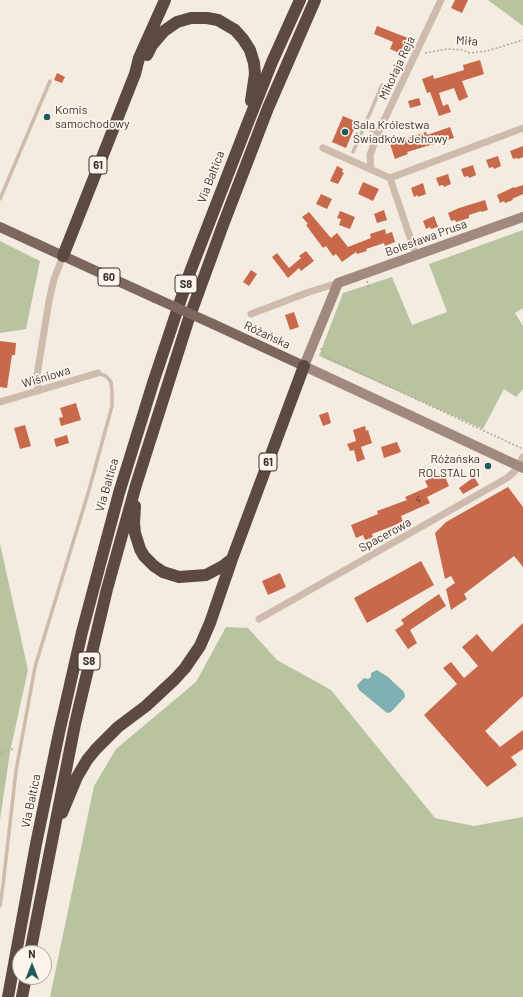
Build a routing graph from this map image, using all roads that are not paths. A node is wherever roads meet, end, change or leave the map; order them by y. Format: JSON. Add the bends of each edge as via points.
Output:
{"nodes":[{"id":1,"x":165,"y":0,"type":"edge"},
{"id":2,"x":300,"y":0,"type":"edge"},
{"id":3,"x":316,"y":0,"type":"edge"},
{"id":4,"x":441,"y":0,"type":"edge"},
{"id":5,"x":135,"y":74,"type":"junction"},
{"id":6,"x":50,"y":81,"type":"dead end"},
{"id":7,"x":382,"y":85,"type":"dead end"},
{"id":8,"x":247,"y":125,"type":"junction"},
{"id":9,"x":364,"y":127,"type":"junction"},
{"id":10,"x":523,"y":128,"type":"edge"},
{"id":11,"x":378,"y":133,"type":"junction"},
{"id":12,"x":323,"y":148,"type":"dead end"},
{"id":13,"x":353,"y":152,"type":"dead end"},
{"id":14,"x":371,"y":169,"type":"junction"},
{"id":15,"x":390,"y":178,"type":"junction"},
{"id":16,"x":0,"y":199,"type":"edge"},
{"id":17,"x":523,"y":216,"type":"edge"},
{"id":18,"x":0,"y":227,"type":"edge"},
{"id":19,"x":416,"y":255,"type":"junction"},
{"id":20,"x":63,"y":256,"type":"junction"},
{"id":21,"x":338,"y":283,"type":"junction"},
{"id":22,"x":251,"y":314,"type":"dead end"},
{"id":23,"x":304,"y":366,"type":"junction"},
{"id":24,"x":98,"y":373,"type":"joint"},
{"id":25,"x":38,"y":391,"type":"junction"},
{"id":26,"x":0,"y":402,"type":"edge"},
{"id":27,"x":522,"y":464,"type":"edge"},
{"id":28,"x":136,"y":485,"type":"junction"},
{"id":29,"x":232,"y":559,"type":"junction"},
{"id":30,"x":259,"y":619,"type":"dead end"},
{"id":31,"x":51,"y":840,"type":"junction"},
{"id":32,"x":0,"y":906,"type":"edge"},
{"id":33,"x":31,"y":945,"type":"edge"},
{"id":34,"x":24,"y":985,"type":"edge"},
{"id":35,"x":8,"y":997,"type":"edge"},
{"id":36,"x":22,"y":997,"type":"edge"}],
"edges":[{"from":1,"to":5,"type":"highway","number":"61","via":[[139,58]]},
{"from":2,"to":8,"type":"highway","name":"Via Baltica","number":"S8"},
{"from":3,"to":28,"type":"highway","number":"S8","via":[[268,108],[223,224],[185,329]]},
{"from":4,"to":11,"type":"street","name":"Mikołaja Reja"},
{"from":5,"to":8,"type":"highway","via":[[152,45],[164,31],[177,22],[191,18],[218,20],[243,39],[254,63],[255,74]]},
{"from":5,"to":20,"type":"highway","number":"61"},
{"from":6,"to":16,"type":"lane"},
{"from":7,"to":9,"type":"lane"},
{"from":8,"to":35,"type":"highway","name":"Via Baltica","number":"S8","via":[[174,319],[107,535],[60,726]]},
{"from":9,"to":11,"type":"lane"},
{"from":9,"to":13,"type":"lane"},
{"from":10,"to":15,"type":"street"},
{"from":11,"to":14,"type":"street","name":"Mikołaja Reja","via":[[370,155]]},
{"from":12,"to":14,"type":"street"},
{"from":14,"to":15,"type":"street"},
{"from":15,"to":19,"type":"street"},
{"from":17,"to":19,"type":"street","name":"Bolesława Prusa"},
{"from":18,"to":20,"type":"main road","name":"Różańska","number":"60"},
{"from":19,"to":21,"type":"street","name":"Bolesława Prusa"},
{"from":20,"to":23,"type":"main road","name":"Różańska","number":"60","bridge":true},
{"from":20,"to":25,"type":"street","via":[[49,301],[37,375]]},
{"from":21,"to":22,"type":"street","name":"Bolesława Prusa"},
{"from":21,"to":23,"type":"street"},
{"from":23,"to":27,"type":"street","name":"Różańska"},
{"from":23,"to":29,"type":"highway","number":"61"},
{"from":24,"to":25,"type":"street","name":"Wiśniowa"},
{"from":24,"to":32,"type":"lane","via":[[106,376],[111,382],[112,406],[35,667],[16,771]]},
{"from":25,"to":26,"type":"street","name":"Wiśniowa"},
{"from":27,"to":30,"type":"street","name":"Spacerowa","via":[[507,478]]},
{"from":28,"to":29,"type":"highway","via":[[135,533],[144,556],[154,566],[179,577],[206,575]]},
{"from":28,"to":31,"type":"highway","number":"S8","via":[[87,671]]},
{"from":29,"to":31,"type":"highway","via":[[210,624],[193,657],[162,692],[118,726],[87,760],[77,777]]},
{"from":31,"to":33,"type":"highway","number":"S8"},
{"from":34,"to":36,"type":"highway"}]}
